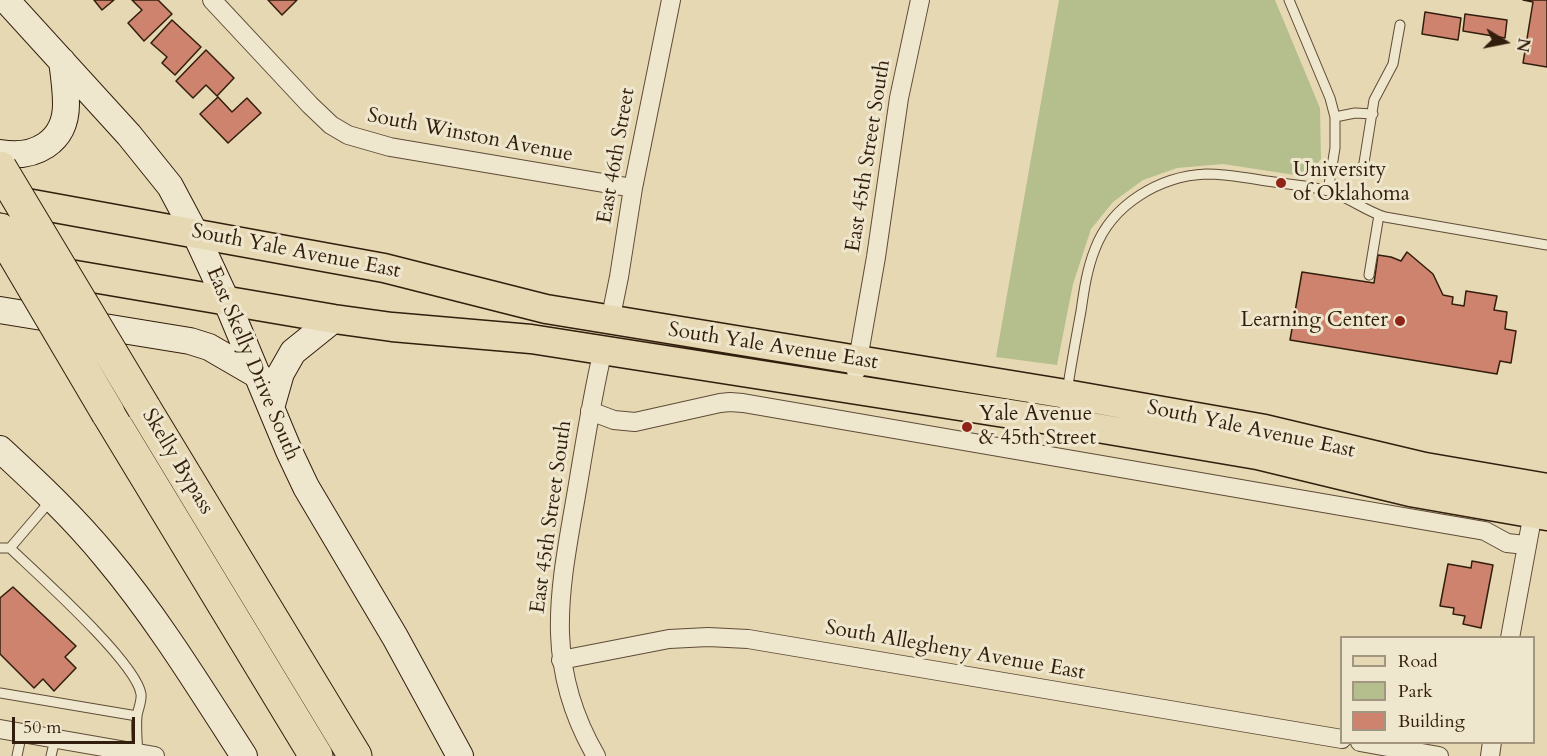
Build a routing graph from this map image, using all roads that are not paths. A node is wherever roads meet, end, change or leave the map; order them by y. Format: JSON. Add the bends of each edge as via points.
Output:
{"nodes":[{"id":1,"x":6,"y":0,"type":"edge"},
{"id":2,"x":212,"y":0,"type":"edge"},
{"id":3,"x":671,"y":0,"type":"edge"},
{"id":4,"x":920,"y":0,"type":"edge"},
{"id":5,"x":1289,"y":0,"type":"edge"},
{"id":6,"x":1400,"y":25,"type":"dead end"},
{"id":7,"x":62,"y":61,"type":"junction"},
{"id":8,"x":1373,"y":114,"type":"junction"},
{"id":9,"x":1335,"y":117,"type":"junction"},
{"id":10,"x":0,"y":153,"type":"edge"},
{"id":11,"x":0,"y":168,"type":"edge"},
{"id":12,"x":1363,"y":169,"type":"dead end"},
{"id":13,"x":633,"y":189,"type":"junction"},
{"id":14,"x":1328,"y":191,"type":"junction"},
{"id":15,"x":0,"y":198,"type":"edge"},
{"id":16,"x":1379,"y":215,"type":"junction"},
{"id":17,"x":0,"y":230,"type":"edge"},
{"id":18,"x":195,"y":233,"type":"junction"},
{"id":19,"x":1547,"y":245,"type":"edge"},
{"id":20,"x":0,"y":262,"type":"edge"},
{"id":21,"x":1369,"y":275,"type":"dead end"},
{"id":22,"x":226,"y":300,"type":"junction"},
{"id":23,"x":0,"y":310,"type":"edge"},
{"id":24,"x":334,"y":319,"type":"junction"},
{"id":25,"x":610,"y":321,"type":"junction"},
{"id":26,"x":603,"y":350,"type":"junction"},
{"id":27,"x":858,"y":361,"type":"junction"},
{"id":28,"x":259,"y":376,"type":"junction"},
{"id":29,"x":853,"y":390,"type":"junction"},
{"id":30,"x":1066,"y":394,"type":"junction"},
{"id":31,"x":271,"y":408,"type":"junction"},
{"id":32,"x":590,"y":411,"type":"junction"},
{"id":33,"x":1062,"y":422,"type":"junction"},
{"id":34,"x":0,"y":449,"type":"edge"},
{"id":35,"x":51,"y":499,"type":"junction"},
{"id":36,"x":1541,"y":501,"type":"edge"},
{"id":37,"x":1526,"y":545,"type":"junction"},
{"id":38,"x":5,"y":548,"type":"edge"},
{"id":39,"x":1510,"y":636,"type":"edge"},
{"id":40,"x":561,"y":660,"type":"junction"},
{"id":41,"x":0,"y":693,"type":"edge"},
{"id":42,"x":137,"y":716,"type":"junction"},
{"id":43,"x":0,"y":729,"type":"edge"},
{"id":44,"x":22,"y":732,"type":"junction"},
{"id":45,"x":1340,"y":739,"type":"edge"},
{"id":46,"x":1371,"y":744,"type":"edge"},
{"id":47,"x":53,"y":747,"type":"edge"},
{"id":48,"x":146,"y":754,"type":"edge"},
{"id":49,"x":17,"y":756,"type":"edge"},
{"id":50,"x":244,"y":756,"type":"edge"},
{"id":51,"x":316,"y":756,"type":"edge"},
{"id":52,"x":355,"y":756,"type":"edge"},
{"id":53,"x":460,"y":756,"type":"edge"},
{"id":54,"x":596,"y":756,"type":"edge"},
{"id":55,"x":1439,"y":756,"type":"edge"}],
"edges":[{"from":1,"to":7,"type":"main road","name":"East Skelly Drive South"},
{"from":2,"to":13,"type":"street","name":"South Winston Avenue","via":[[310,105],[348,135],[390,147]]},
{"from":3,"to":13,"type":"street","name":"East 46th Street"},
{"from":4,"to":27,"type":"street","name":"East 45th Street South","via":[[899,98]]},
{"from":5,"to":9,"type":"lane"},
{"from":6,"to":8,"type":"lane","via":[[1393,64],[1374,100]]},
{"from":7,"to":10,"type":"main road","via":[[66,104],[62,127],[37,151],[15,156]]},
{"from":7,"to":18,"type":"main road","name":"East Skelly Drive South","via":[[153,162]]},
{"from":8,"to":9,"type":"lane"},
{"from":8,"to":12,"type":"lane"},
{"from":9,"to":14,"type":"lane"},
{"from":11,"to":52,"type":"highway","name":"Skelly Bypass","bridge":true},
{"from":13,"to":25,"type":"street","name":"East 46th Street"},
{"from":14,"to":16,"type":"lane"},
{"from":14,"to":30,"type":"lane","via":[[1206,174],[1180,178],[1139,194],[1106,228],[1095,247]]},
{"from":15,"to":18,"type":"main road","name":"South Yale Avenue East"},
{"from":16,"to":19,"type":"lane"},
{"from":16,"to":21,"type":"lane"},
{"from":17,"to":51,"type":"highway","name":"Skelly Bypass","bridge":true},
{"from":18,"to":22,"type":"main road","name":"East Skelly Drive South"},
{"from":18,"to":25,"type":"main road","name":"South Yale Avenue East","via":[[384,268],[509,301]]},
{"from":20,"to":22,"type":"main road","name":"South Yale Avenue East"},
{"from":22,"to":24,"type":"main road","name":"South Yale Avenue East"},
{"from":22,"to":28,"type":"main road","name":"East Skelly Drive South"},
{"from":23,"to":28,"type":"main road","via":[[190,341]]},
{"from":24,"to":26,"type":"main road","name":"South Yale Avenue East"},
{"from":24,"to":31,"type":"main road","via":[[293,352],[281,373]]},
{"from":25,"to":26,"type":"main road"},
{"from":25,"to":27,"type":"main road","name":"South Yale Avenue East"},
{"from":26,"to":29,"type":"main road","name":"South Yale Avenue East"},
{"from":26,"to":32,"type":"street","name":"East 45th Street South"},
{"from":27,"to":29,"type":"street","name":"East 45th Street South"},
{"from":27,"to":30,"type":"main road","name":"South Yale Avenue East"},
{"from":28,"to":31,"type":"main road","name":"East Skelly Drive South"},
{"from":29,"to":33,"type":"main road","name":"South Yale Avenue East"},
{"from":30,"to":33,"type":"main road"},
{"from":30,"to":36,"type":"main road","name":"South Yale Avenue East","via":[[1265,429],[1425,467]]},
{"from":31,"to":53,"type":"main road","name":"East Skelly Drive South","via":[[306,487]]},
{"from":32,"to":37,"type":"street","via":[[614,420],[635,422],[720,403],[743,403],[1485,531],[1507,543]]},
{"from":32,"to":40,"type":"street","name":"East 45th Street South","via":[[560,600]]},
{"from":33,"to":36,"type":"main road","name":"South Yale Avenue East","via":[[1257,455],[1410,492]]},
{"from":34,"to":35,"type":"main road"},
{"from":35,"to":38,"type":"lane"},
{"from":35,"to":50,"type":"main road","via":[[134,591]]},
{"from":36,"to":37,"type":"street"},
{"from":37,"to":39,"type":"street"},
{"from":38,"to":42,"type":"lane","via":[[59,594],[113,651],[137,682],[142,696]]},
{"from":40,"to":45,"type":"street","name":"South Allegheny Avenue East","via":[[669,639],[748,639]]},
{"from":40,"to":54,"type":"street","name":"East 45th Street South","via":[[581,729]]},
{"from":41,"to":42,"type":"lane"},
{"from":42,"to":48,"type":"lane"},
{"from":43,"to":44,"type":"street"},
{"from":44,"to":47,"type":"street"},
{"from":44,"to":49,"type":"lane"},
{"from":46,"to":55,"type":"street"},
{"from":47,"to":48,"type":"street"}]}
